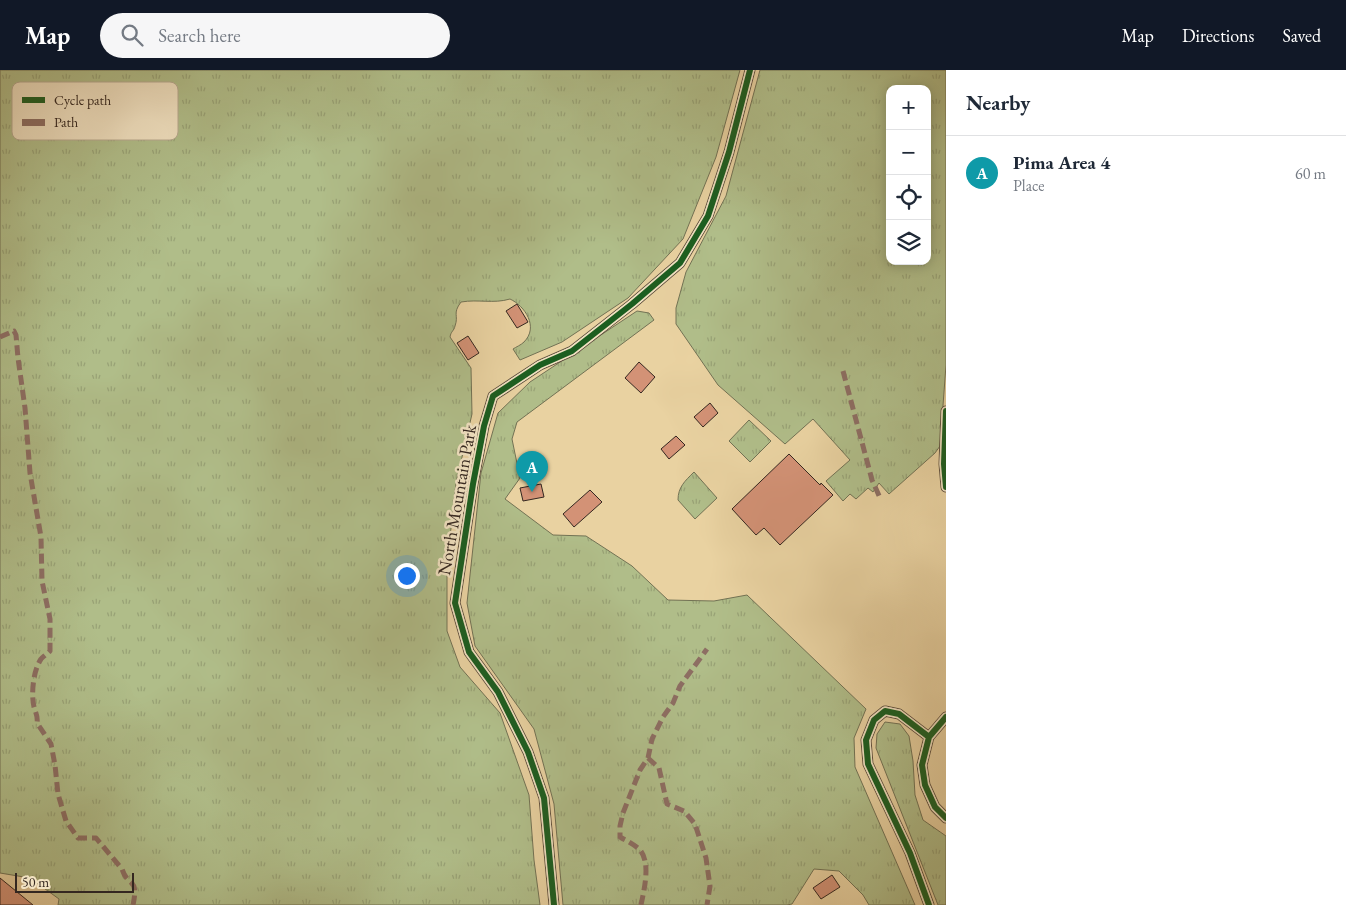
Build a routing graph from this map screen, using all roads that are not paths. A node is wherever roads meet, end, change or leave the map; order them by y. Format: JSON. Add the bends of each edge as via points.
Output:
{"nodes":[{"id":1,"x":750,"y":70,"type":"edge"},
{"id":2,"x":946,"y":411,"type":"edge"},
{"id":3,"x":946,"y":487,"type":"edge"},
{"id":4,"x":946,"y":717,"type":"edge"},
{"id":5,"x":929,"y":737,"type":"junction"},
{"id":6,"x":946,"y":818,"type":"edge"},
{"id":7,"x":554,"y":905,"type":"edge"},
{"id":8,"x":928,"y":905,"type":"edge"}],
"edges":[{"from":1,"to":7,"type":"lane","name":"North Mountain Park","via":[[708,216],[680,262],[572,351],[540,365],[493,396],[484,426],[455,603],[469,652],[498,692],[520,734],[544,798]]},
{"from":2,"to":3,"type":"lane"},
{"from":4,"to":5,"type":"lane"},
{"from":5,"to":6,"type":"lane","via":[[922,765],[925,785],[935,807]]},
{"from":5,"to":8,"type":"lane","via":[[899,714],[885,710],[874,720],[866,740],[868,764],[910,853]]}]}
